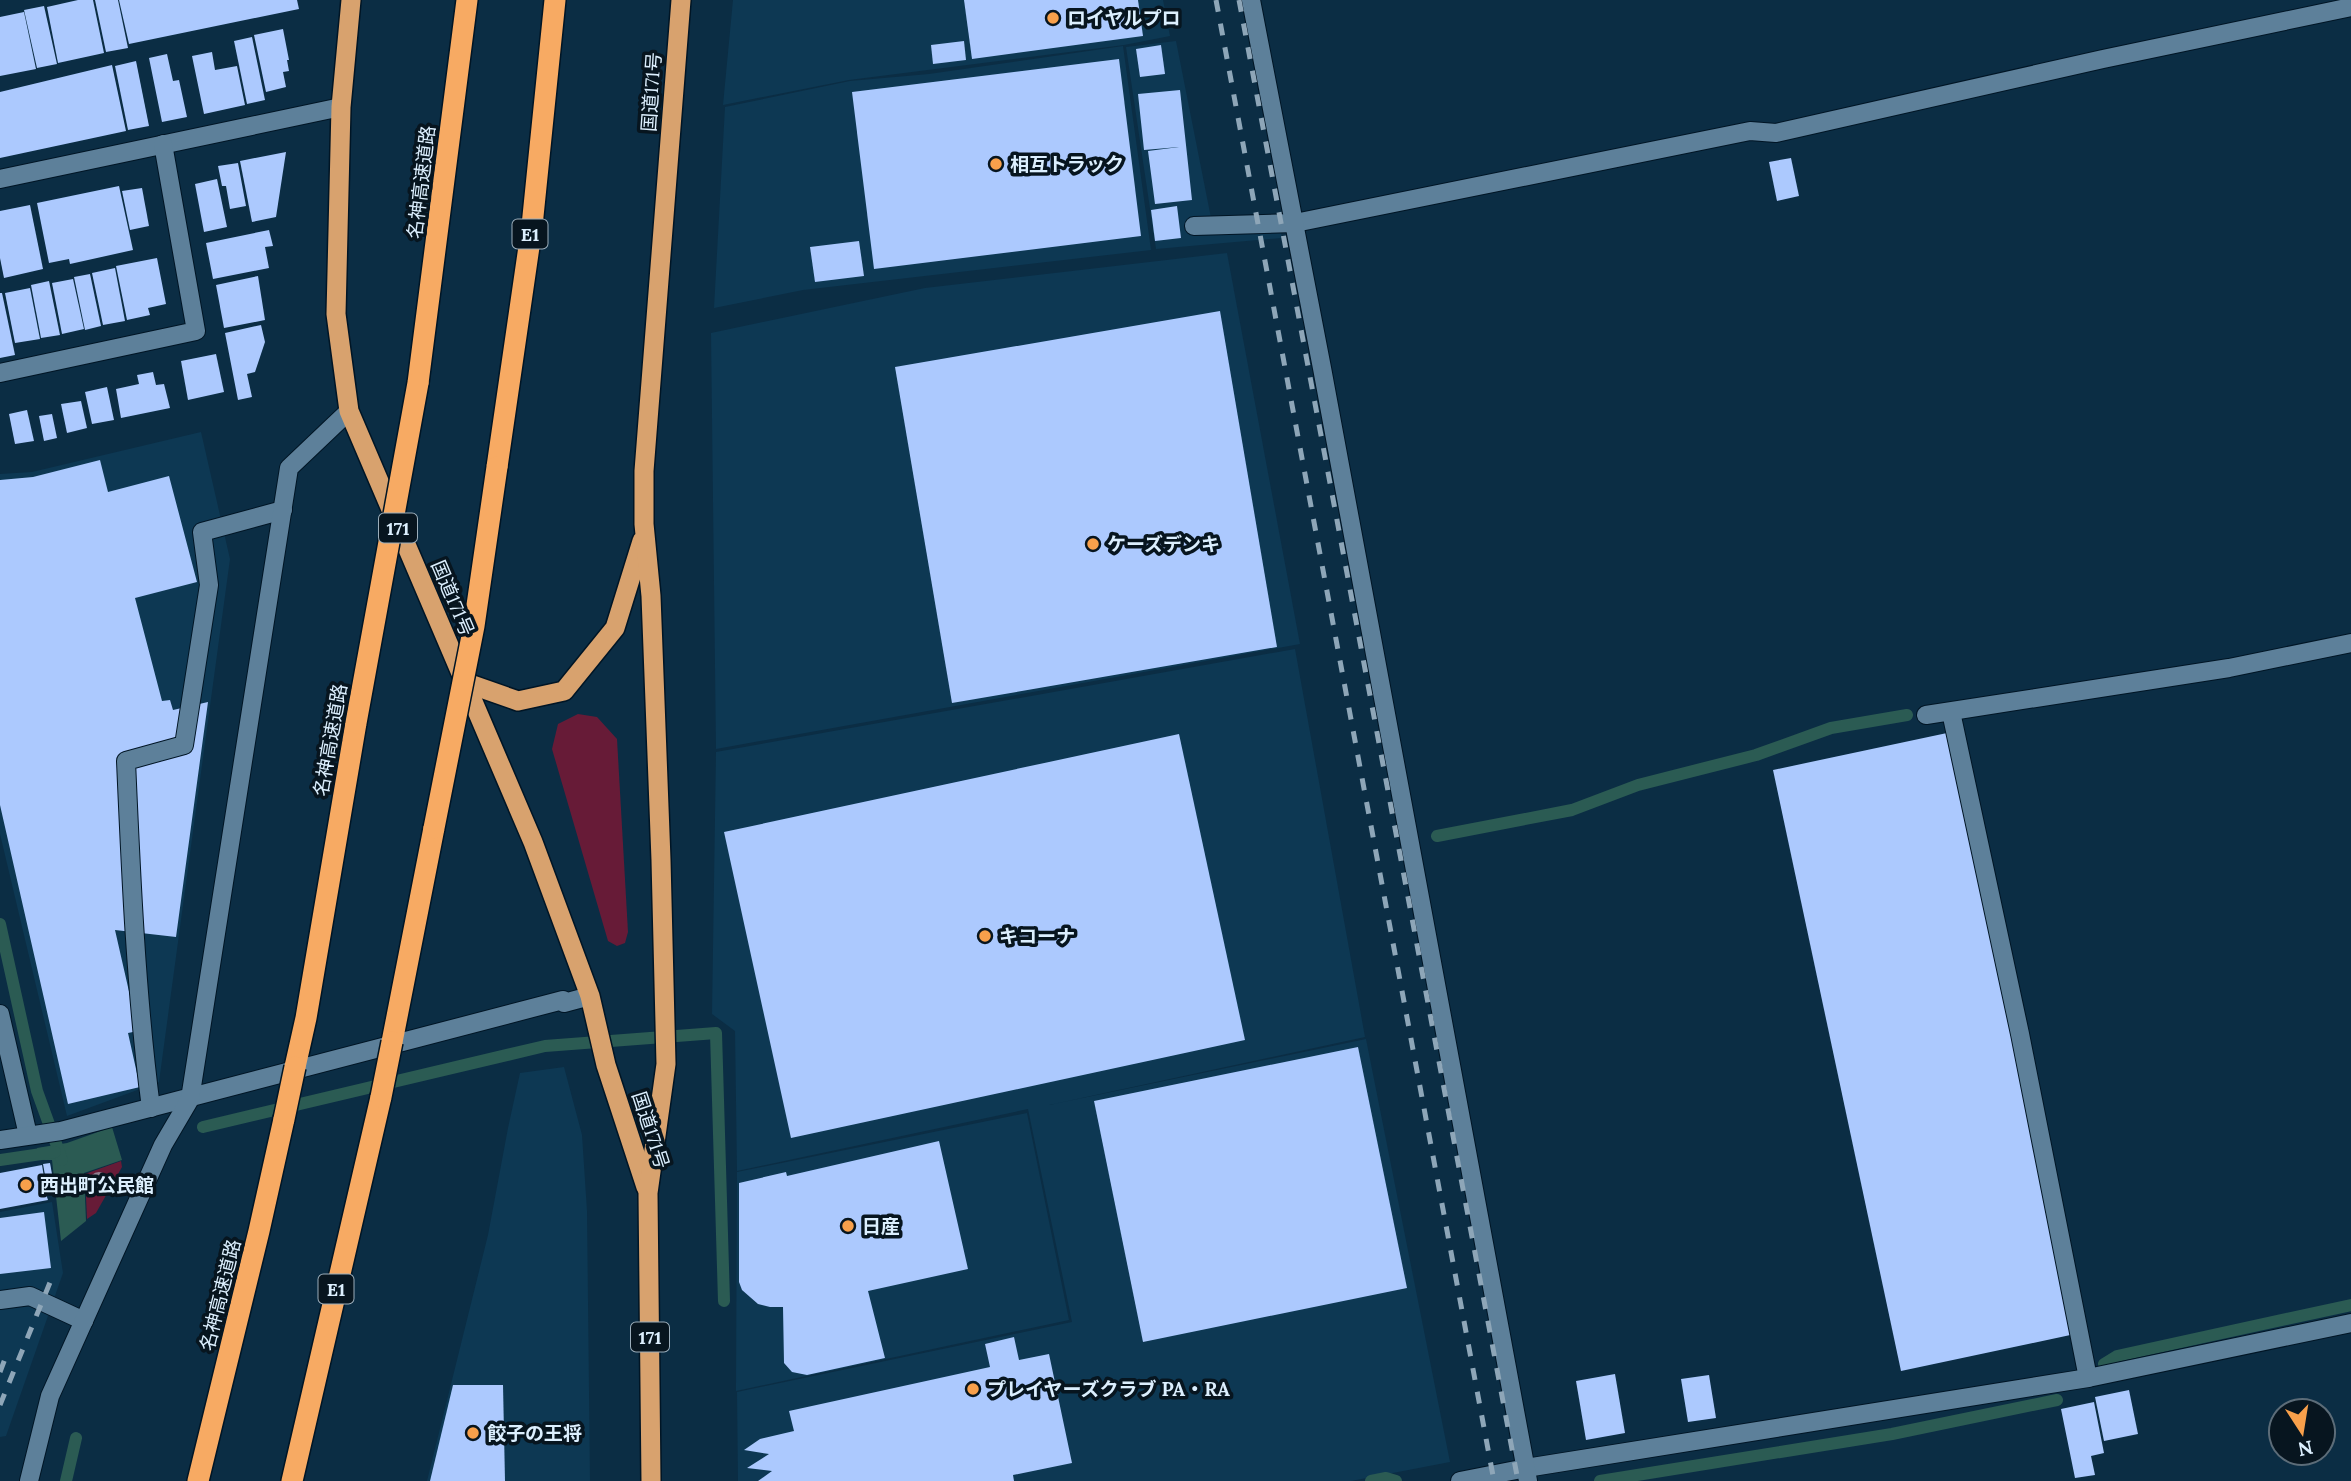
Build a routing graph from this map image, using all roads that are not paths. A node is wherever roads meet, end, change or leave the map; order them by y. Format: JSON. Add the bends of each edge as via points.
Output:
{"nodes":[{"id":1,"x":351,"y":0,"type":"edge"},
{"id":2,"x":467,"y":0,"type":"edge"},
{"id":3,"x":555,"y":0,"type":"edge"},
{"id":4,"x":681,"y":0,"type":"edge"},
{"id":5,"x":1251,"y":0,"type":"edge"},
{"id":6,"x":2351,"y":7,"type":"edge"},
{"id":7,"x":341,"y":107,"type":"junction"},
{"id":8,"x":163,"y":144,"type":"junction"},
{"id":9,"x":0,"y":179,"type":"edge"},
{"id":10,"x":1295,"y":223,"type":"junction"},
{"id":11,"x":1194,"y":226,"type":"dead end"},
{"id":12,"x":0,"y":373,"type":"edge"},
{"id":13,"x":349,"y":411,"type":"junction"},
{"id":14,"x":283,"y":510,"type":"junction"},
{"id":15,"x":645,"y":533,"type":"junction"},
{"id":16,"x":2351,"y":643,"type":"edge"},
{"id":17,"x":464,"y":682,"type":"junction"},
{"id":18,"x":1951,"y":712,"type":"junction"},
{"id":19,"x":1926,"y":715,"type":"dead end"},
{"id":20,"x":590,"y":996,"type":"junction"},
{"id":21,"x":0,"y":1014,"type":"edge"},
{"id":22,"x":190,"y":1100,"type":"junction"},
{"id":23,"x":151,"y":1108,"type":"junction"},
{"id":24,"x":32,"y":1135,"type":"junction"},
{"id":25,"x":0,"y":1140,"type":"edge"},
{"id":26,"x":648,"y":1193,"type":"junction"},
{"id":27,"x":0,"y":1300,"type":"edge"},
{"id":28,"x":84,"y":1321,"type":"junction"},
{"id":29,"x":2351,"y":1323,"type":"edge"},
{"id":30,"x":2088,"y":1378,"type":"junction"},
{"id":31,"x":1527,"y":1475,"type":"edge"},
{"id":32,"x":29,"y":1481,"type":"edge"},
{"id":33,"x":198,"y":1481,"type":"edge"},
{"id":34,"x":292,"y":1481,"type":"edge"},
{"id":35,"x":651,"y":1481,"type":"edge"},
{"id":36,"x":1460,"y":1481,"type":"edge"}],
"edges":[{"from":1,"to":7,"type":"highway","name":"国道171号","number":"171"},
{"from":2,"to":33,"type":"highway","name":"名神高速道路","bridge":true,"via":[[418,383],[306,1018]]},
{"from":3,"to":34,"type":"highway","number":"E1","bridge":true,"via":[[531,226],[474,626],[381,1097]]},
{"from":4,"to":15,"type":"highway","name":"国道171号","number":"171","via":[[644,471]]},
{"from":5,"to":10,"type":"street"},
{"from":6,"to":10,"type":"street","via":[[1776,133],[1750,131]]},
{"from":7,"to":8,"type":"street"},
{"from":7,"to":13,"type":"highway","name":"国道171号","number":"171","via":[[336,314]]},
{"from":8,"to":9,"type":"street"},
{"from":8,"to":12,"type":"street","via":[[196,331]]},
{"from":10,"to":11,"type":"street"},
{"from":10,"to":31,"type":"street"},
{"from":13,"to":14,"type":"street","via":[[289,467]]},
{"from":13,"to":17,"type":"highway","name":"国道171号","number":"171"},
{"from":14,"to":22,"type":"street"},
{"from":14,"to":23,"type":"street","via":[[202,532],[209,585],[184,745],[126,761]]},
{"from":15,"to":17,"type":"highway","via":[[615,628],[565,691],[518,701]]},
{"from":15,"to":26,"type":"highway","name":"国道171号","number":"171","via":[[666,1064]]},
{"from":16,"to":18,"type":"street","via":[[2229,668]]},
{"from":17,"to":20,"type":"highway","name":"国道171号","number":"171","via":[[533,842]]},
{"from":18,"to":19,"type":"street"},
{"from":18,"to":30,"type":"street"},
{"from":20,"to":22,"type":"street"},
{"from":20,"to":26,"type":"highway","name":"国道171号","number":"171","via":[[606,1065]]},
{"from":21,"to":24,"type":"street"},
{"from":22,"to":23,"type":"street"},
{"from":22,"to":28,"type":"street","via":[[163,1145]]},
{"from":23,"to":24,"type":"street"},
{"from":24,"to":25,"type":"street"},
{"from":26,"to":35,"type":"highway","name":"国道171号","number":"171"},
{"from":27,"to":28,"type":"street","via":[[30,1296]]},
{"from":28,"to":32,"type":"street","via":[[50,1396]]},
{"from":29,"to":30,"type":"street"},
{"from":30,"to":31,"type":"street"},
{"from":31,"to":36,"type":"street"}]}
